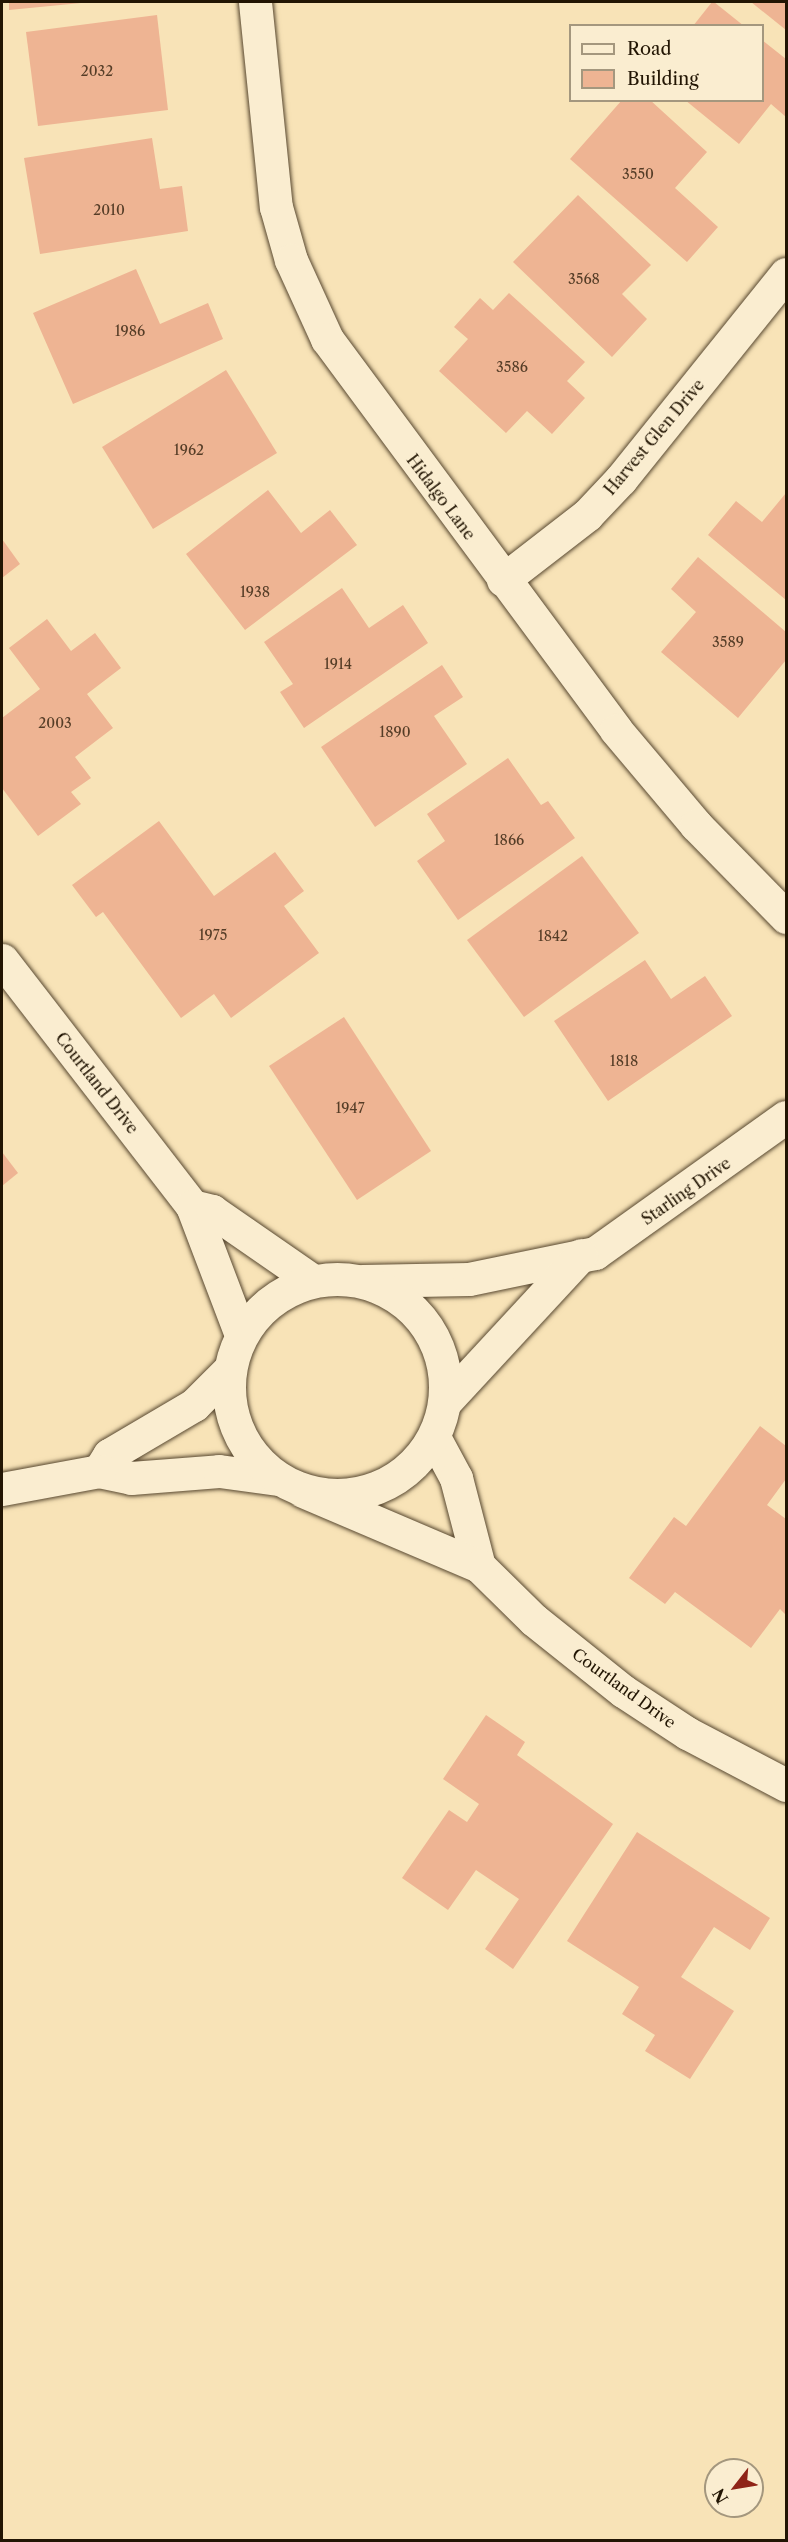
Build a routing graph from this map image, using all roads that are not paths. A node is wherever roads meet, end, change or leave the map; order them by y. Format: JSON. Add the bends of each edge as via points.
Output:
{"nodes":[{"id":1,"x":255,"y":2,"type":"edge"},
{"id":2,"x":786,"y":274,"type":"edge"},
{"id":3,"x":503,"y":580,"type":"junction"},
{"id":4,"x":786,"y":917,"type":"edge"},
{"id":5,"x":2,"y":960,"type":"edge"},
{"id":6,"x":786,"y":1117,"type":"edge"},
{"id":7,"x":192,"y":1206,"type":"junction"},
{"id":8,"x":581,"y":1255,"type":"junction"},
{"id":9,"x":313,"y":1281,"type":"junction"},
{"id":10,"x":362,"y":1281,"type":"junction"},
{"id":11,"x":242,"y":1335,"type":"junction"},
{"id":12,"x":230,"y":1369,"type":"junction"},
{"id":13,"x":445,"y":1402,"type":"junction"},
{"id":14,"x":434,"y":1437,"type":"junction"},
{"id":15,"x":99,"y":1471,"type":"junction"},
{"id":16,"x":291,"y":1485,"type":"junction"},
{"id":17,"x":2,"y":1489,"type":"edge"},
{"id":18,"x":479,"y":1566,"type":"junction"},
{"id":19,"x":786,"y":1785,"type":"edge"}],
"edges":[{"from":1,"to":3,"type":"street","name":"Hidalgo Lane","via":[[273,192],[305,297],[348,372]]},
{"from":2,"to":3,"type":"street","name":"Harvest Glen Drive","via":[[621,479],[580,520]]},
{"from":3,"to":4,"type":"street","name":"Hidalgo Lane","via":[[656,778]]},
{"from":5,"to":7,"type":"street","name":"Courtland Drive"},
{"from":6,"to":8,"type":"street","name":"Starling Drive","via":[[657,1213],[595,1253]]},
{"from":7,"to":9,"type":"street","via":[[212,1211]]},
{"from":7,"to":11,"type":"street","name":"Courtland Drive"},
{"from":8,"to":10,"type":"street","name":"Starling Drive","via":[[469,1279]]},
{"from":8,"to":13,"type":"street","name":"Starling Drive"},
{"from":9,"to":10,"type":"street","name":"Starling Drive"},
{"from":9,"to":11,"type":"street","name":"Starling Drive","via":[[284,1291],[260,1310]]},
{"from":10,"to":13,"type":"street","via":[[391,1293],[429,1330],[445,1370]]},
{"from":11,"to":12,"type":"street","name":"Starling Drive"},
{"from":12,"to":15,"type":"street","via":[[194,1404],[109,1455]]},
{"from":12,"to":16,"type":"street","via":[[229,1401],[238,1431],[254,1458]]},
{"from":13,"to":14,"type":"street"},
{"from":14,"to":16,"type":"street","via":[[393,1481],[333,1496]]},
{"from":14,"to":18,"type":"street","via":[[456,1478]]},
{"from":15,"to":16,"type":"street","via":[[131,1478],[219,1471]]},
{"from":15,"to":17,"type":"street"},
{"from":16,"to":18,"type":"street","name":"Courtland Drive"},
{"from":18,"to":19,"type":"street","name":"Courtland Drive","via":[[541,1626],[623,1691],[687,1733]]}]}
